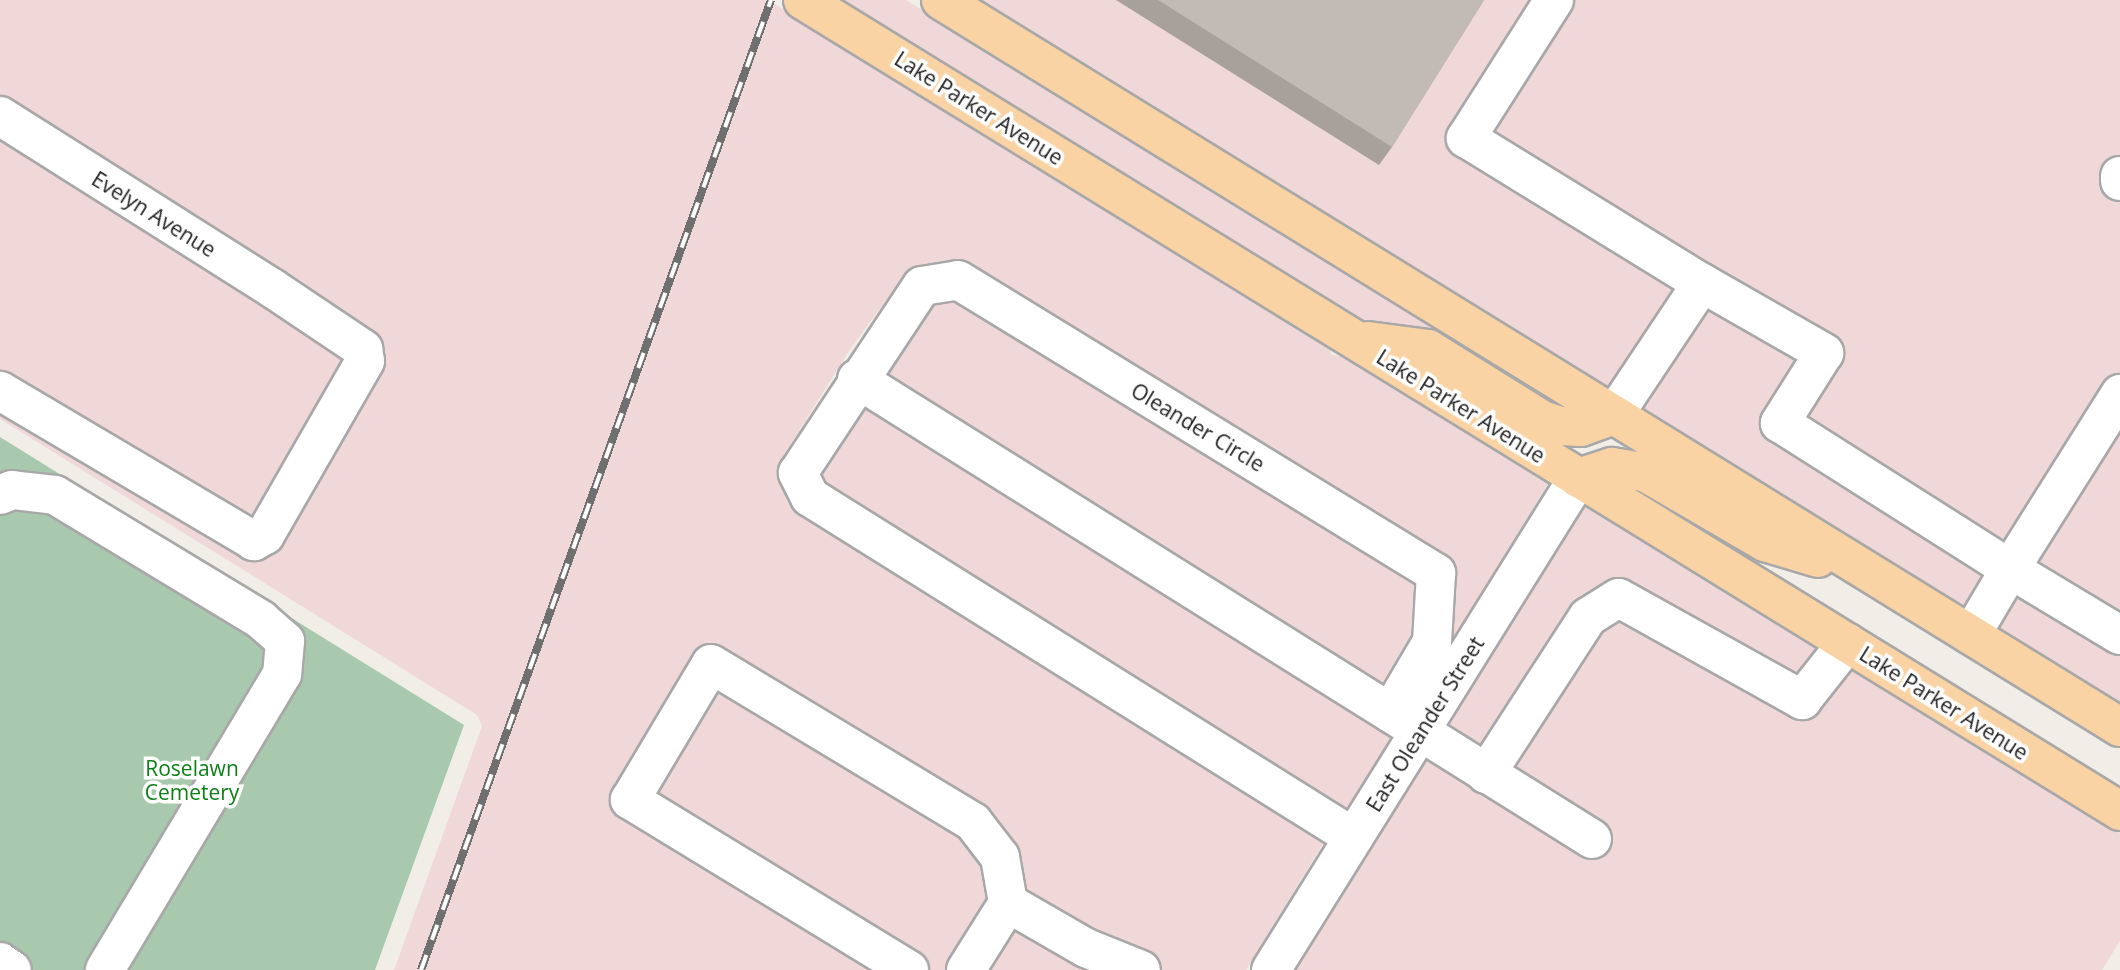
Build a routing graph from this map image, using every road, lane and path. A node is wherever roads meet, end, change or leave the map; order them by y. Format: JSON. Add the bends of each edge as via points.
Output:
{"nodes":[{"id":1,"x":803,"y":0,"type":"edge"},
{"id":2,"x":941,"y":0,"type":"edge"},
{"id":3,"x":1554,"y":0,"type":"edge"},
{"id":4,"x":0,"y":116,"type":"edge"},
{"id":5,"x":1702,"y":283,"type":"junction"},
{"id":6,"x":1352,"y":339,"type":"junction"},
{"id":7,"x":857,"y":379,"type":"junction"},
{"id":8,"x":0,"y":391,"type":"edge"},
{"id":9,"x":2120,"y":394,"type":"edge"},
{"id":10,"x":1614,"y":415,"type":"junction"},
{"id":11,"x":1578,"y":478,"type":"junction"},
{"id":12,"x":0,"y":495,"type":"edge"},
{"id":13,"x":2010,"y":569,"type":"junction"},
{"id":14,"x":1867,"y":573,"type":"junction"},
{"id":15,"x":1971,"y":635,"type":"junction"},
{"id":16,"x":2120,"y":635,"type":"edge"},
{"id":17,"x":1847,"y":643,"type":"junction"},
{"id":18,"x":1390,"y":713,"type":"junction"},
{"id":19,"x":2120,"y":727,"type":"edge"},
{"id":20,"x":1422,"y":733,"type":"junction"},
{"id":21,"x":1486,"y":774,"type":"junction"},
{"id":22,"x":2120,"y":811,"type":"edge"},
{"id":23,"x":1353,"y":837,"type":"junction"},
{"id":24,"x":1592,"y":839,"type":"dead end"},
{"id":25,"x":1008,"y":902,"type":"junction"},
{"id":26,"x":0,"y":962,"type":"edge"},
{"id":27,"x":12,"y":970,"type":"edge"},
{"id":28,"x":106,"y":970,"type":"edge"},
{"id":29,"x":909,"y":970,"type":"edge"},
{"id":30,"x":965,"y":970,"type":"edge"},
{"id":31,"x":1142,"y":970,"type":"edge"},
{"id":32,"x":1271,"y":970,"type":"edge"}],
"edges":[{"from":1,"to":6,"type":"main road","name":"Lake Parker Avenue"},
{"from":2,"to":10,"type":"main road"},
{"from":3,"to":5,"type":"street","via":[[1466,138]]},
{"from":4,"to":8,"type":"street","name":"Evelyn Avenue","via":[[308,312],[363,349],[365,361],[265,535],[254,541]]},
{"from":5,"to":10,"type":"street"},
{"from":5,"to":13,"type":"street","via":[[1824,353],[1780,423]]},
{"from":6,"to":10,"type":"main road","via":[[1428,349],[1542,420],[1560,426],[1581,426]]},
{"from":6,"to":11,"type":"main road","name":"Lake Parker Avenue"},
{"from":7,"to":18,"type":"street"},
{"from":7,"to":18,"type":"street","name":"Oleander Circle","via":[[922,286],[958,280],[1436,573],[1432,642]]},
{"from":7,"to":23,"type":"street","name":"Oleander Circle","via":[[798,473],[810,497]]},
{"from":9,"to":13,"type":"street"},
{"from":10,"to":14,"type":"main road"},
{"from":11,"to":14,"type":"main road","via":[[1612,467],[1645,472],[1765,542]]},
{"from":11,"to":17,"type":"main road","name":"Lake Parker Avenue"},
{"from":11,"to":20,"type":"street","name":"East Oleander Street"},
{"from":12,"to":28,"type":"street","via":[[12,490],[55,495],[261,620],[285,641],[282,674]]},
{"from":13,"to":15,"type":"street"},
{"from":13,"to":16,"type":"street"},
{"from":14,"to":15,"type":"main road"},
{"from":15,"to":19,"type":"main road"},
{"from":17,"to":21,"type":"street","via":[[1802,700],[1619,598],[1588,617]]},
{"from":17,"to":22,"type":"main road","name":"Lake Parker Avenue"},
{"from":18,"to":20,"type":"street"},
{"from":20,"to":21,"type":"street"},
{"from":20,"to":23,"type":"street","name":"East Oleander Street"},
{"from":21,"to":24,"type":"street"},
{"from":23,"to":32,"type":"street","name":"East Oleander Street"},
{"from":25,"to":29,"type":"street","via":[[1000,858],[973,822],[711,664],[630,800]]},
{"from":25,"to":30,"type":"street"},
{"from":25,"to":31,"type":"street","via":[[1086,948]]},
{"from":26,"to":27,"type":"street"}]}
